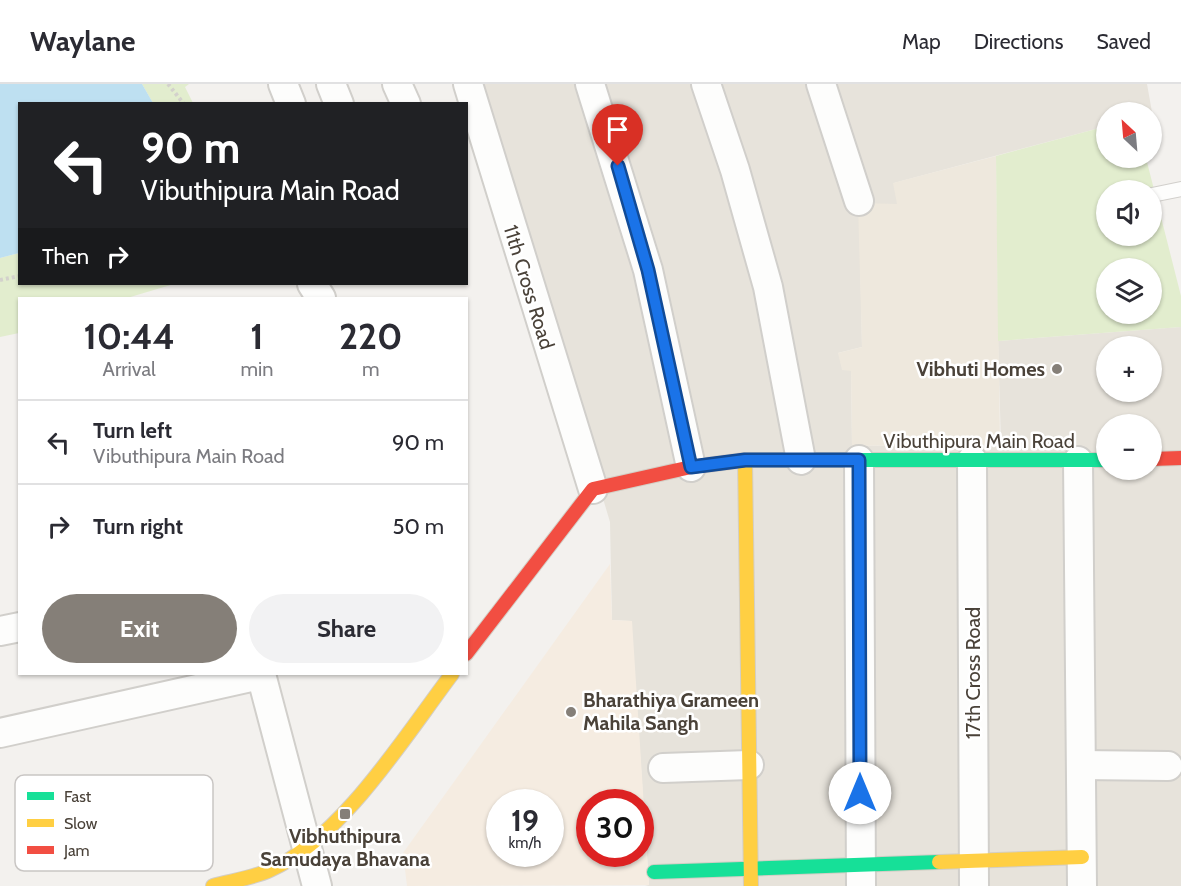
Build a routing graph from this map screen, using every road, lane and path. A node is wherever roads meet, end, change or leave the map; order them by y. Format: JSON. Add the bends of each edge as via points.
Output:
{"nodes":[{"id":1,"x":168,"y":84,"type":"edge"},
{"id":2,"x":283,"y":84,"type":"edge"},
{"id":3,"x":331,"y":84,"type":"edge"},
{"id":4,"x":397,"y":84,"type":"edge"},
{"id":5,"x":468,"y":84,"type":"edge"},
{"id":6,"x":590,"y":84,"type":"edge"},
{"id":7,"x":706,"y":84,"type":"edge"},
{"id":8,"x":821,"y":84,"type":"edge"},
{"id":9,"x":182,"y":102,"type":"edge"},
{"id":10,"x":290,"y":102,"type":"edge"},
{"id":11,"x":338,"y":102,"type":"edge"},
{"id":12,"x":405,"y":102,"type":"edge"},
{"id":13,"x":476,"y":150,"type":"edge"},
{"id":14,"x":1181,"y":189,"type":"edge"},
{"id":15,"x":1162,"y":193,"type":"edge"},
{"id":16,"x":859,"y":201,"type":"dead end"},
{"id":17,"x":18,"y":276,"type":"edge"},
{"id":18,"x":0,"y":280,"type":"edge"},
{"id":19,"x":1181,"y":458,"type":"edge"},
{"id":20,"x":1162,"y":459,"type":"edge"},
{"id":21,"x":745,"y":460,"type":"junction"},
{"id":22,"x":801,"y":460,"type":"junction"},
{"id":23,"x":859,"y":460,"type":"junction"},
{"id":24,"x":972,"y":460,"type":"junction"},
{"id":25,"x":1096,"y":460,"type":"edge"},
{"id":26,"x":1078,"y":461,"type":"junction"},
{"id":27,"x":691,"y":467,"type":"junction"},
{"id":28,"x":593,"y":489,"type":"junction"},
{"id":29,"x":18,"y":627,"type":"edge"},
{"id":30,"x":0,"y":631,"type":"edge"},
{"id":31,"x":468,"y":651,"type":"edge"},
{"id":32,"x":251,"y":675,"type":"edge"},
{"id":33,"x":260,"y":675,"type":"edge"},
{"id":34,"x":451,"y":675,"type":"edge"},
{"id":35,"x":159,"y":685,"type":"edge"},
{"id":36,"x":0,"y":733,"type":"edge"},
{"id":37,"x":749,"y":765,"type":"junction"},
{"id":38,"x":1081,"y":765,"type":"junction"},
{"id":39,"x":1168,"y":766,"type":"dead end"},
{"id":40,"x":663,"y":768,"type":"dead end"},
{"id":41,"x":305,"y":849,"type":"junction"},
{"id":42,"x":1082,"y":857,"type":"junction"},
{"id":43,"x":751,"y":869,"type":"junction"},
{"id":44,"x":654,"y":872,"type":"dead end"},
{"id":45,"x":974,"y":873,"type":"edge"},
{"id":46,"x":860,"y":875,"type":"edge"},
{"id":47,"x":213,"y":886,"type":"edge"},
{"id":48,"x":317,"y":886,"type":"edge"},
{"id":49,"x":751,"y":886,"type":"edge"},
{"id":50,"x":1082,"y":886,"type":"edge"}],
"edges":[{"from":1,"to":9,"type":"path"},
{"from":2,"to":10,"type":"street"},
{"from":3,"to":11,"type":"street"},
{"from":4,"to":12,"type":"street"},
{"from":5,"to":13,"type":"street","name":"11th Cross Road"},
{"from":6,"to":27,"type":"street","via":[[648,270]]},
{"from":7,"to":22,"type":"street","via":[[768,287]]},
{"from":8,"to":16,"type":"street"},
{"from":13,"to":28,"type":"street","name":"11th Cross Road"},
{"from":14,"to":15,"type":"lane"},
{"from":17,"to":18,"type":"path"},
{"from":19,"to":20,"type":"street"},
{"from":21,"to":22,"type":"street","name":"Vibuthipura Main Road"},
{"from":21,"to":27,"type":"street","name":"Vibuthipura Main Road"},
{"from":21,"to":37,"type":"street"},
{"from":22,"to":23,"type":"street","name":"Vibuthipura Main Road"},
{"from":23,"to":24,"type":"street","name":"Vibuthipura Main Road"},
{"from":23,"to":46,"type":"street"},
{"from":24,"to":26,"type":"street","name":"Vibuthipura Main Road"},
{"from":24,"to":45,"type":"street","name":"17th Cross Road"},
{"from":25,"to":26,"type":"street","name":"Vibuthipura Main Road"},
{"from":26,"to":38,"type":"street"},
{"from":27,"to":28,"type":"street","name":"Vibuthipura Main Road"},
{"from":28,"to":31,"type":"street"},
{"from":29,"to":30,"type":"street"},
{"from":32,"to":35,"type":"street"},
{"from":33,"to":41,"type":"street"},
{"from":34,"to":41,"type":"street","via":[[345,814]]},
{"from":35,"to":36,"type":"street"},
{"from":37,"to":40,"type":"street"},
{"from":37,"to":43,"type":"street"},
{"from":38,"to":39,"type":"street"},
{"from":38,"to":42,"type":"street"},
{"from":41,"to":47,"type":"street","via":[[270,870]]},
{"from":41,"to":48,"type":"street"},
{"from":42,"to":45,"type":"street"},
{"from":42,"to":50,"type":"street"},
{"from":43,"to":44,"type":"street"},
{"from":43,"to":46,"type":"street"},
{"from":43,"to":49,"type":"street"},
{"from":45,"to":46,"type":"street"}]}
